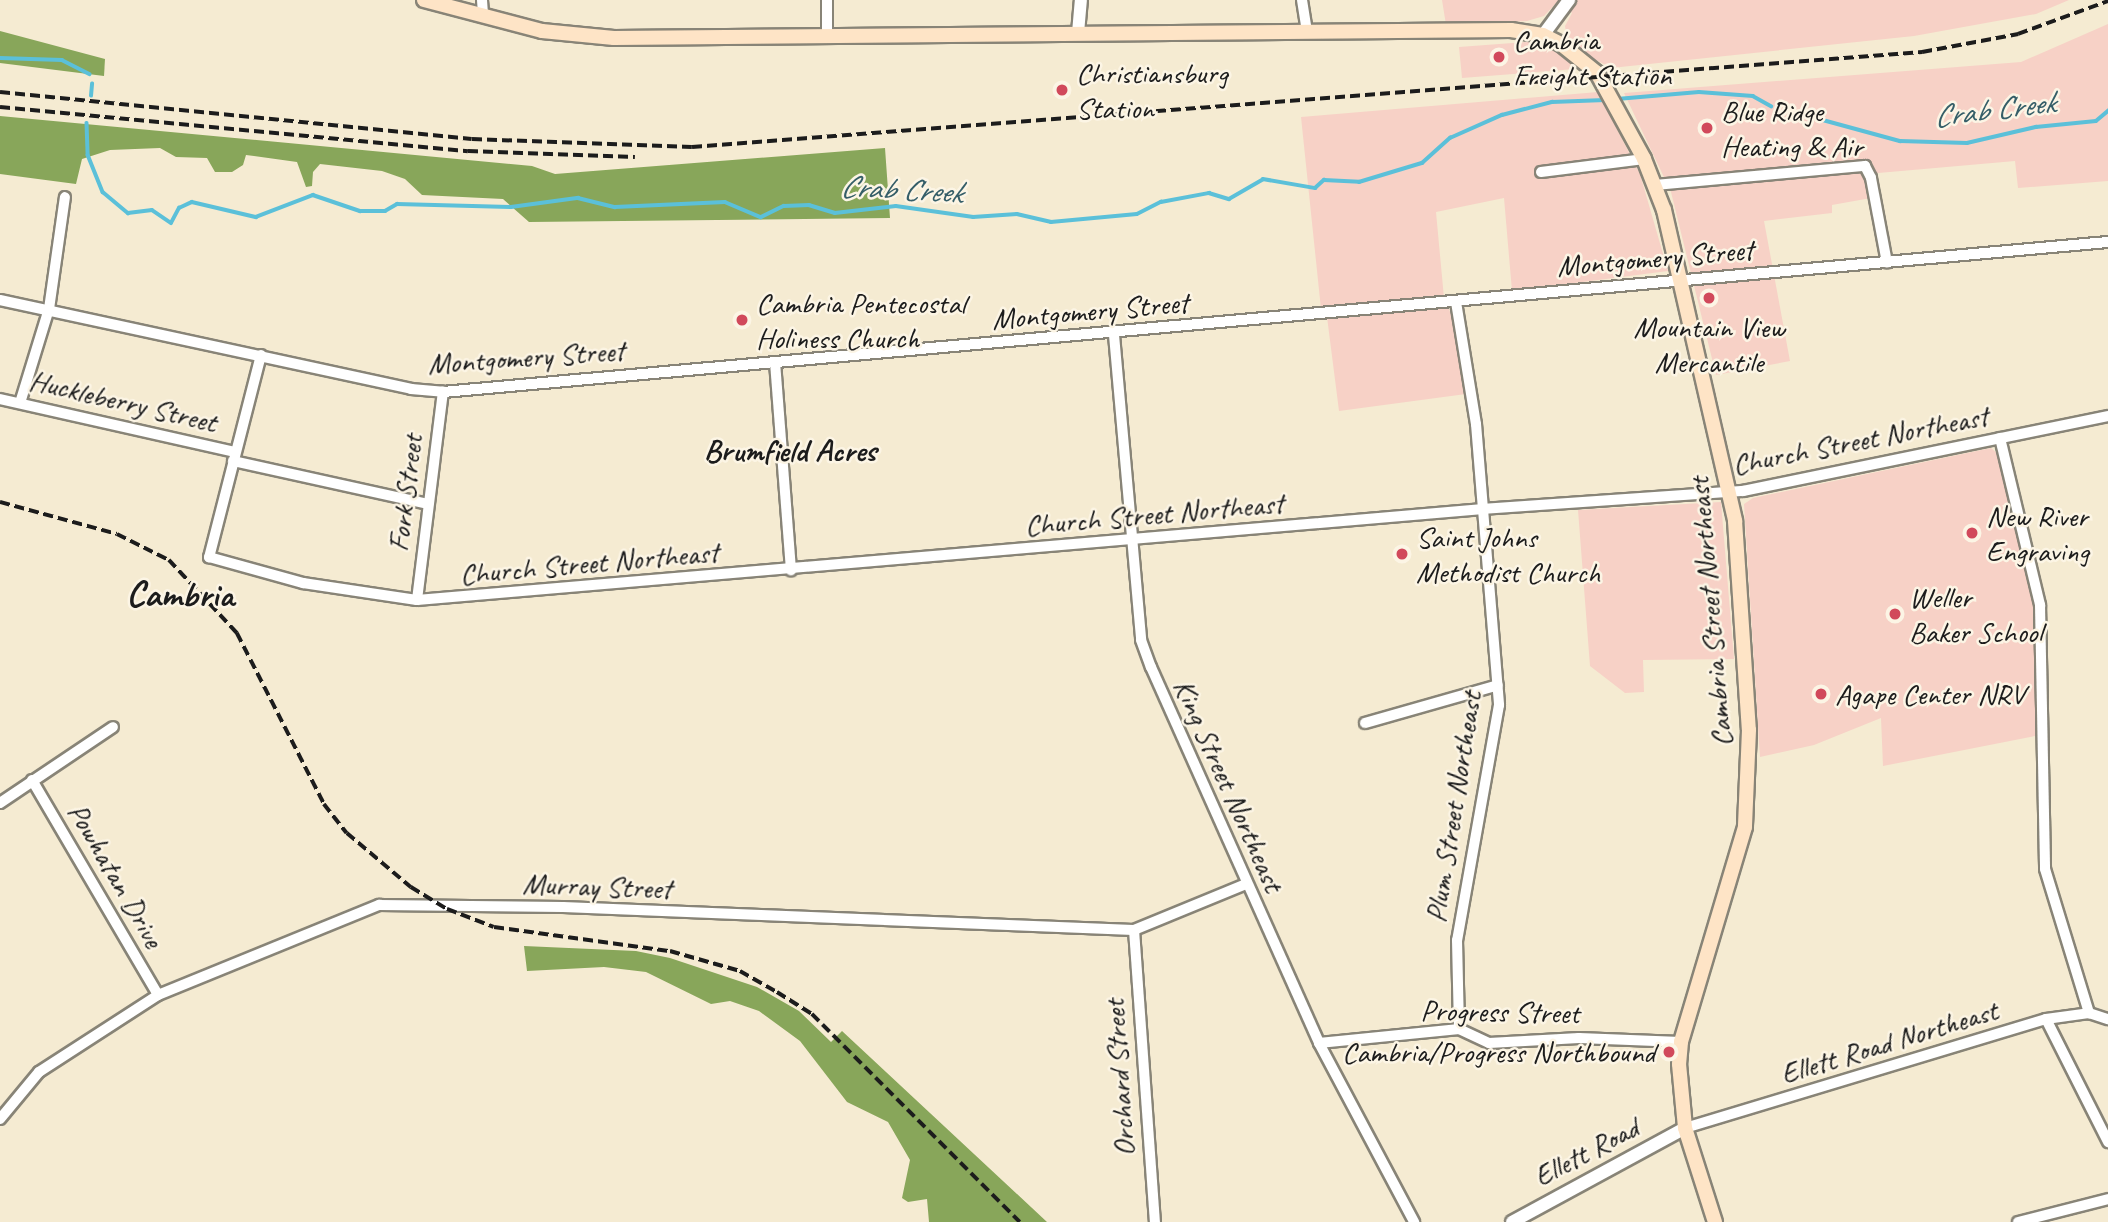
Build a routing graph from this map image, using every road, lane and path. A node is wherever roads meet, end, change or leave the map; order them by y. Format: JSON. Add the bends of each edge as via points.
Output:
{"nodes":[{"id":1,"x":424,"y":0,"type":"edge"},
{"id":2,"x":482,"y":0,"type":"edge"},
{"id":3,"x":827,"y":0,"type":"edge"},
{"id":4,"x":1081,"y":0,"type":"edge"},
{"id":5,"x":1302,"y":0,"type":"edge"},
{"id":6,"x":1569,"y":0,"type":"edge"},
{"id":7,"x":483,"y":16,"type":"junction"},
{"id":8,"x":1307,"y":32,"type":"junction"},
{"id":9,"x":1079,"y":33,"type":"junction"},
{"id":10,"x":1543,"y":35,"type":"junction"},
{"id":11,"x":827,"y":36,"type":"junction"},
{"id":12,"x":1644,"y":159,"type":"junction"},
{"id":13,"x":1541,"y":172,"type":"dead end"},
{"id":14,"x":1655,"y":185,"type":"junction"},
{"id":15,"x":65,"y":197,"type":"dead end"},
{"id":16,"x":2108,"y":242,"type":"edge"},
{"id":17,"x":1887,"y":262,"type":"junction"},
{"id":18,"x":1682,"y":280,"type":"junction"},
{"id":19,"x":0,"y":300,"type":"edge"},
{"id":20,"x":1456,"y":302,"type":"junction"},
{"id":21,"x":49,"y":309,"type":"junction"},
{"id":22,"x":1114,"y":335,"type":"junction"},
{"id":23,"x":261,"y":355,"type":"junction"},
{"id":24,"x":775,"y":362,"type":"junction"},
{"id":25,"x":443,"y":392,"type":"junction"},
{"id":26,"x":0,"y":399,"type":"edge"},
{"id":27,"x":20,"y":403,"type":"junction"},
{"id":28,"x":2108,"y":415,"type":"edge"},
{"id":29,"x":2000,"y":438,"type":"junction"},
{"id":30,"x":234,"y":457,"type":"junction"},
{"id":31,"x":1731,"y":492,"type":"junction"},
{"id":32,"x":428,"y":504,"type":"junction"},
{"id":33,"x":1483,"y":509,"type":"junction"},
{"id":34,"x":1133,"y":541,"type":"junction"},
{"id":35,"x":791,"y":570,"type":"junction"},
{"id":36,"x":416,"y":600,"type":"junction"},
{"id":37,"x":1499,"y":685,"type":"junction"},
{"id":38,"x":1365,"y":723,"type":"dead end"},
{"id":39,"x":113,"y":727,"type":"dead end"},
{"id":40,"x":32,"y":780,"type":"junction"},
{"id":41,"x":0,"y":803,"type":"edge"},
{"id":42,"x":1246,"y":884,"type":"junction"},
{"id":43,"x":1135,"y":930,"type":"junction"},
{"id":44,"x":158,"y":995,"type":"junction"},
{"id":45,"x":2089,"y":1013,"type":"junction"},
{"id":46,"x":2046,"y":1019,"type":"junction"},
{"id":47,"x":2108,"y":1019,"type":"edge"},
{"id":48,"x":1459,"y":1030,"type":"junction"},
{"id":49,"x":1681,"y":1042,"type":"junction"},
{"id":50,"x":1319,"y":1043,"type":"junction"},
{"id":51,"x":0,"y":1119,"type":"edge"},
{"id":52,"x":1685,"y":1128,"type":"junction"},
{"id":53,"x":2108,"y":1142,"type":"edge"},
{"id":54,"x":2108,"y":1199,"type":"edge"},
{"id":55,"x":1155,"y":1222,"type":"edge"},
{"id":56,"x":1414,"y":1222,"type":"edge"},
{"id":57,"x":1512,"y":1222,"type":"edge"},
{"id":58,"x":1715,"y":1222,"type":"edge"},
{"id":59,"x":2018,"y":1222,"type":"edge"}],
"edges":[{"from":1,"to":7,"type":"main road"},
{"from":2,"to":7,"type":"street"},
{"from":3,"to":11,"type":"street"},
{"from":4,"to":9,"type":"street"},
{"from":5,"to":8,"type":"street"},
{"from":6,"to":10,"type":"street"},
{"from":7,"to":11,"type":"main road","via":[[542,31],[614,38]]},
{"from":8,"to":9,"type":"main road"},
{"from":8,"to":10,"type":"main road","via":[[1511,30]]},
{"from":9,"to":11,"type":"main road"},
{"from":10,"to":12,"type":"main road","name":"Cambria Street Northeast","via":[[1590,67],[1615,99]]},
{"from":12,"to":13,"type":"street"},
{"from":12,"to":14,"type":"main road","name":"Cambria Street Northeast"},
{"from":14,"to":17,"type":"street","via":[[1865,166]]},
{"from":14,"to":18,"type":"main road","name":"Cambria Street Northeast"},
{"from":15,"to":21,"type":"street"},
{"from":16,"to":17,"type":"street","name":"Montgomery Street"},
{"from":17,"to":18,"type":"street","name":"Montgomery Street"},
{"from":18,"to":20,"type":"street","name":"Montgomery Street"},
{"from":18,"to":31,"type":"main road","name":"Cambria Street Northeast"},
{"from":19,"to":21,"type":"street","name":"Montgomery Street"},
{"from":20,"to":22,"type":"street","name":"Montgomery Street"},
{"from":20,"to":33,"type":"street","name":"Plum Street Northeast"},
{"from":21,"to":23,"type":"street","name":"Montgomery Street"},
{"from":21,"to":27,"type":"street"},
{"from":22,"to":24,"type":"street","name":"Montgomery Street"},
{"from":22,"to":34,"type":"street","name":"King Street Northeast"},
{"from":23,"to":25,"type":"street","name":"Montgomery Street"},
{"from":23,"to":30,"type":"street"},
{"from":24,"to":25,"type":"street","name":"Montgomery Street"},
{"from":24,"to":35,"type":"street"},
{"from":25,"to":32,"type":"street","name":"Fork Street"},
{"from":26,"to":27,"type":"street","name":"Huckleberry Street"},
{"from":27,"to":30,"type":"street","name":"Huckleberry Street"},
{"from":28,"to":29,"type":"street","name":"Church Street Northeast"},
{"from":29,"to":31,"type":"street","name":"Church Street Northeast"},
{"from":29,"to":45,"type":"street","via":[[2040,605],[2045,659],[2045,869]]},
{"from":30,"to":32,"type":"street","name":"Huckleberry Street"},
{"from":30,"to":36,"type":"street","name":"Church Street Northeast","via":[[208,551],[212,561],[303,583]]},
{"from":31,"to":33,"type":"street","name":"Church Street Northeast"},
{"from":31,"to":49,"type":"main road","name":"Cambria Street Northeast","via":[[1748,707],[1746,809],[1733,877]]},
{"from":32,"to":36,"type":"street","name":"Fork Street"},
{"from":33,"to":34,"type":"street","name":"Church Street Northeast"},
{"from":33,"to":37,"type":"street","name":"Plum Street Northeast"},
{"from":34,"to":35,"type":"street","name":"Church Street Northeast"},
{"from":34,"to":42,"type":"street","name":"King Street Northeast","via":[[1144,649]]},
{"from":35,"to":36,"type":"street","name":"Church Street Northeast"},
{"from":37,"to":38,"type":"street"},
{"from":37,"to":48,"type":"street","name":"Plum Street Northeast","via":[[1496,725],[1457,940]]},
{"from":39,"to":40,"type":"street"},
{"from":40,"to":41,"type":"street"},
{"from":40,"to":44,"type":"street","name":"Powhatan Drive"},
{"from":42,"to":43,"type":"street","name":"Murray Street"},
{"from":42,"to":50,"type":"street","name":"King Street Northeast"},
{"from":43,"to":44,"type":"street","name":"Murray Street","via":[[563,906],[379,905]]},
{"from":43,"to":55,"type":"street","name":"Orchard Street","via":[[1138,1030]]},
{"from":44,"to":51,"type":"street","name":"Murray Street","via":[[39,1072]]},
{"from":45,"to":46,"type":"street","name":"Ellett Road Northeast"},
{"from":45,"to":47,"type":"street","name":"Ellett Road Northeast"},
{"from":46,"to":52,"type":"street","name":"Ellett Road Northeast"},
{"from":46,"to":53,"type":"street"},
{"from":48,"to":49,"type":"street","name":"Progress Street","via":[[1489,1043],[1579,1038]]},
{"from":48,"to":50,"type":"street","name":"Progress Street"},
{"from":49,"to":52,"type":"main road","name":"Cambria Street Northeast","via":[[1679,1085]]},
{"from":50,"to":56,"type":"street","name":"King Street Northeast"},
{"from":52,"to":57,"type":"street","name":"Ellett Road"},
{"from":52,"to":58,"type":"main road","name":"Cambria Street Northeast"},
{"from":54,"to":59,"type":"street"}]}
